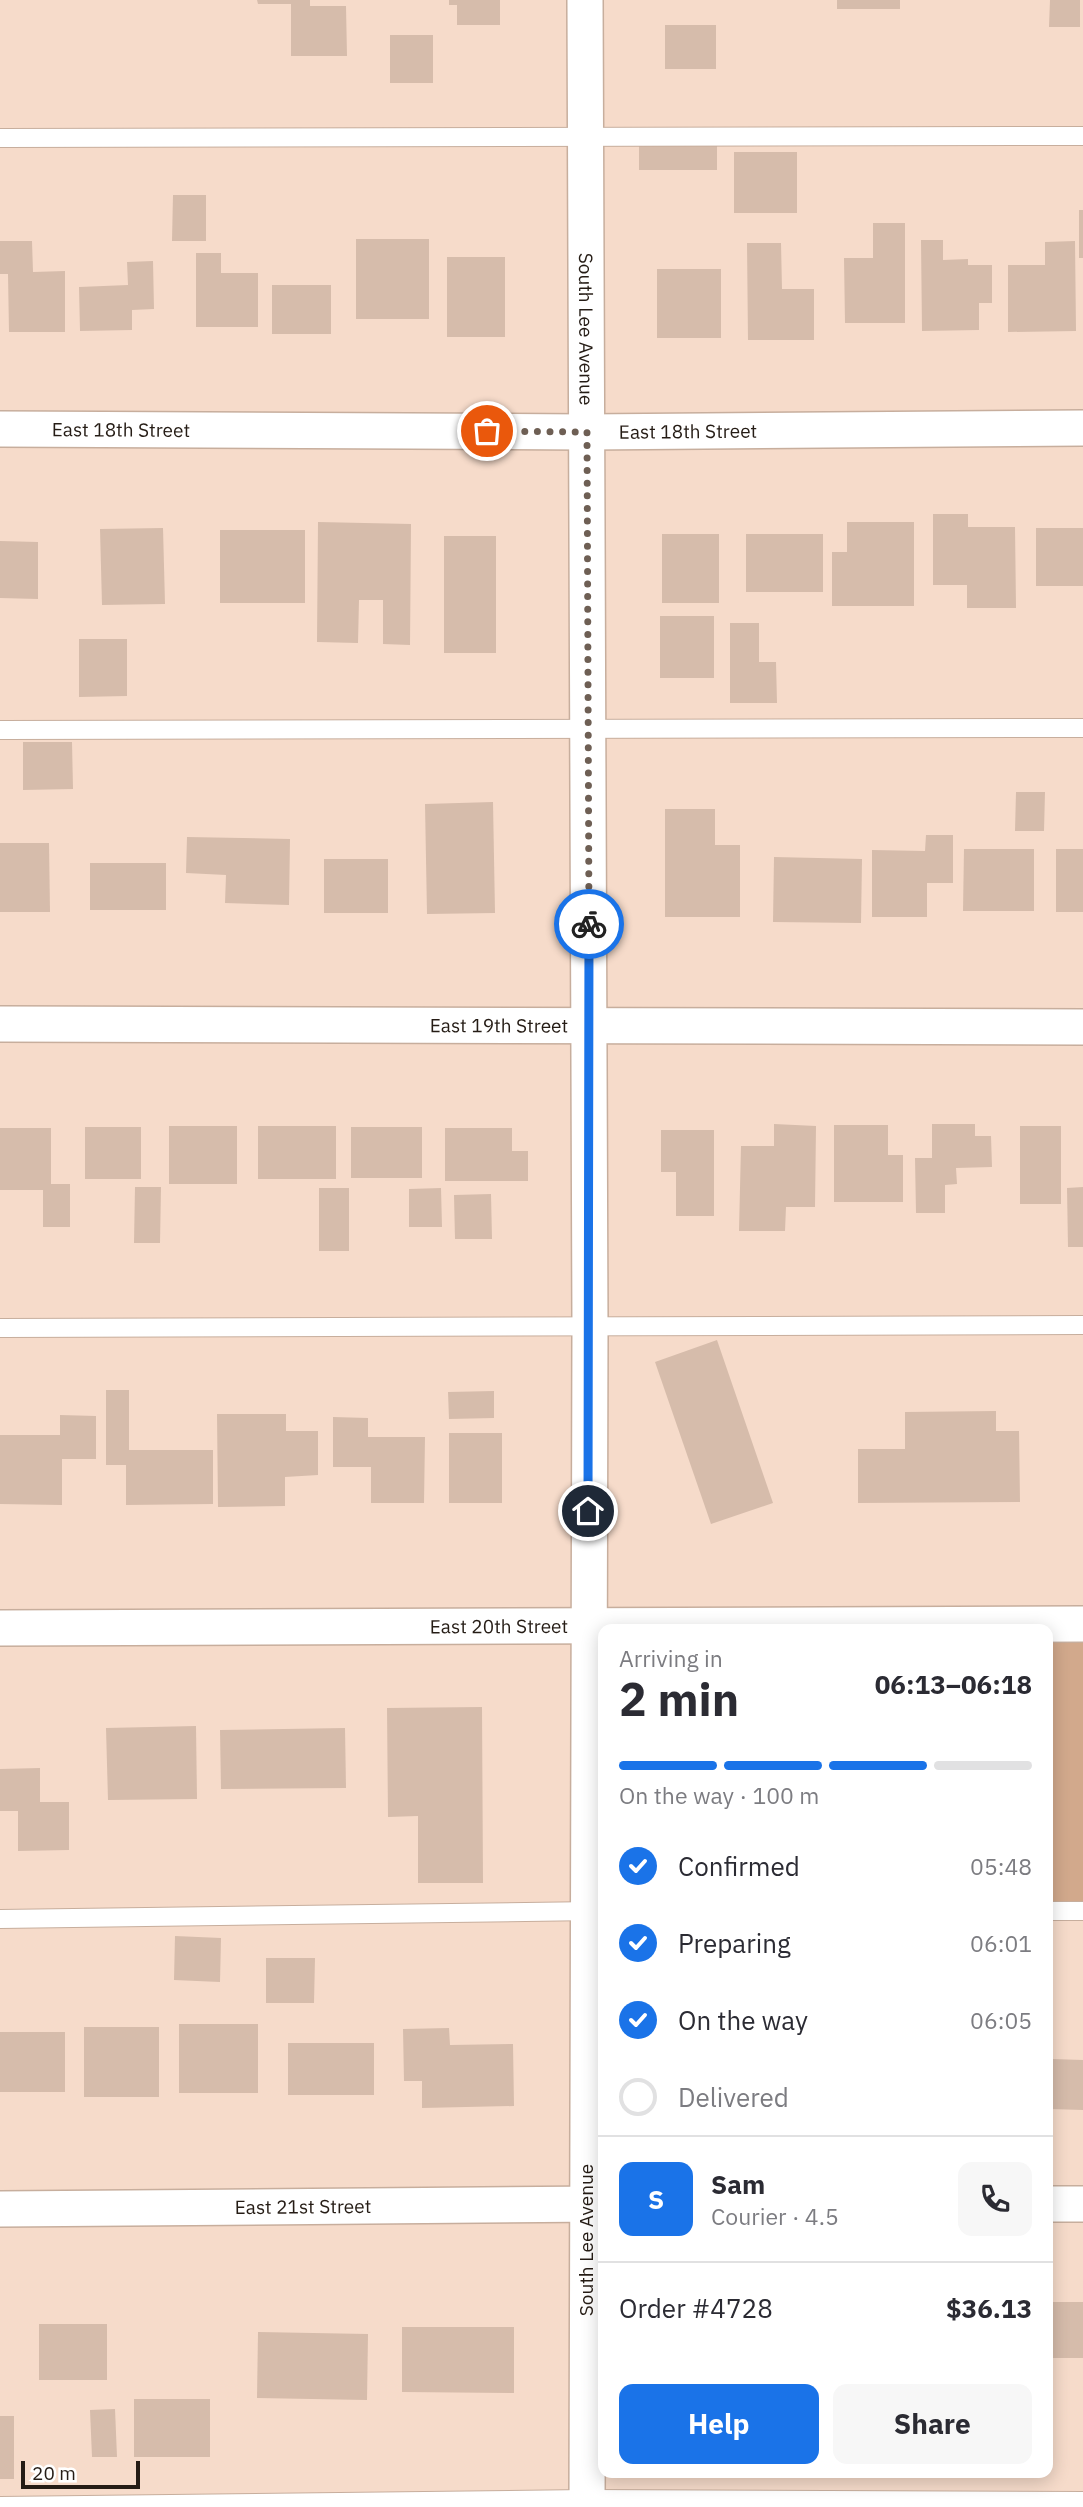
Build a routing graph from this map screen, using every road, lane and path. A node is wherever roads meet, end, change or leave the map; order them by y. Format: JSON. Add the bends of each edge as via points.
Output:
{"nodes":[{"id":1,"x":585,"y":0,"type":"edge"},
{"id":2,"x":587,"y":136,"type":"junction"},
{"id":3,"x":1083,"y":136,"type":"edge"},
{"id":4,"x":0,"y":138,"type":"edge"},
{"id":5,"x":1083,"y":428,"type":"edge"},
{"id":6,"x":0,"y":429,"type":"edge"},
{"id":7,"x":587,"y":432,"type":"junction"},
{"id":8,"x":1083,"y":728,"type":"edge"},
{"id":9,"x":0,"y":730,"type":"edge"},
{"id":10,"x":587,"y":730,"type":"junction"},
{"id":11,"x":0,"y":1024,"type":"edge"},
{"id":12,"x":589,"y":1026,"type":"junction"},
{"id":13,"x":1083,"y":1027,"type":"edge"},
{"id":14,"x":1083,"y":1325,"type":"edge"},
{"id":15,"x":0,"y":1328,"type":"edge"},
{"id":16,"x":590,"y":1328,"type":"junction"},
{"id":17,"x":1053,"y":1624,"type":"edge"},
{"id":18,"x":1083,"y":1624,"type":"edge"},
{"id":19,"x":0,"y":1628,"type":"edge"},
{"id":20,"x":587,"y":1628,"type":"junction"},
{"id":21,"x":598,"y":1628,"type":"edge"},
{"id":22,"x":597,"y":1911,"type":"edge"},
{"id":23,"x":1053,"y":1911,"type":"edge"},
{"id":24,"x":1083,"y":1911,"type":"edge"},
{"id":25,"x":0,"y":1919,"type":"edge"},
{"id":26,"x":595,"y":2204,"type":"edge"},
{"id":27,"x":1053,"y":2204,"type":"edge"},
{"id":28,"x":1083,"y":2204,"type":"edge"},
{"id":29,"x":0,"y":2209,"type":"edge"},
{"id":30,"x":1083,"y":2501,"type":"edge"},
{"id":31,"x":587,"y":2503,"type":"edge"},
{"id":32,"x":0,"y":2506,"type":"edge"}],
"edges":[{"from":1,"to":2,"type":"street","name":"South Lee Avenue"},
{"from":2,"to":3,"type":"lane"},
{"from":2,"to":4,"type":"lane"},
{"from":2,"to":7,"type":"street","name":"South Lee Avenue"},
{"from":5,"to":7,"type":"street","name":"East 18th Street"},
{"from":6,"to":7,"type":"street","name":"East 18th Street"},
{"from":7,"to":10,"type":"street","name":"South Lee Avenue"},
{"from":8,"to":10,"type":"lane"},
{"from":9,"to":10,"type":"lane"},
{"from":10,"to":12,"type":"street","name":"South Lee Avenue"},
{"from":11,"to":12,"type":"street","name":"East 19th Street"},
{"from":12,"to":13,"type":"street","name":"East 19th Street"},
{"from":12,"to":16,"type":"street","name":"South Lee Avenue"},
{"from":14,"to":16,"type":"lane"},
{"from":15,"to":16,"type":"lane"},
{"from":16,"to":20,"type":"street","name":"South Lee Avenue"},
{"from":17,"to":18,"type":"street","name":"East 20th Street"},
{"from":19,"to":20,"type":"street","name":"East 20th Street"},
{"from":20,"to":21,"type":"street","name":"East 20th Street"},
{"from":20,"to":22,"type":"street","name":"South Lee Avenue"},
{"from":22,"to":25,"type":"lane"},
{"from":22,"to":26,"type":"street","name":"South Lee Avenue"},
{"from":23,"to":24,"type":"lane"},
{"from":26,"to":29,"type":"street","name":"East 21st Street"},
{"from":26,"to":31,"type":"street","name":"South Lee Avenue"},
{"from":27,"to":28,"type":"street"},
{"from":30,"to":31,"type":"lane"},
{"from":31,"to":32,"type":"lane"}]}
